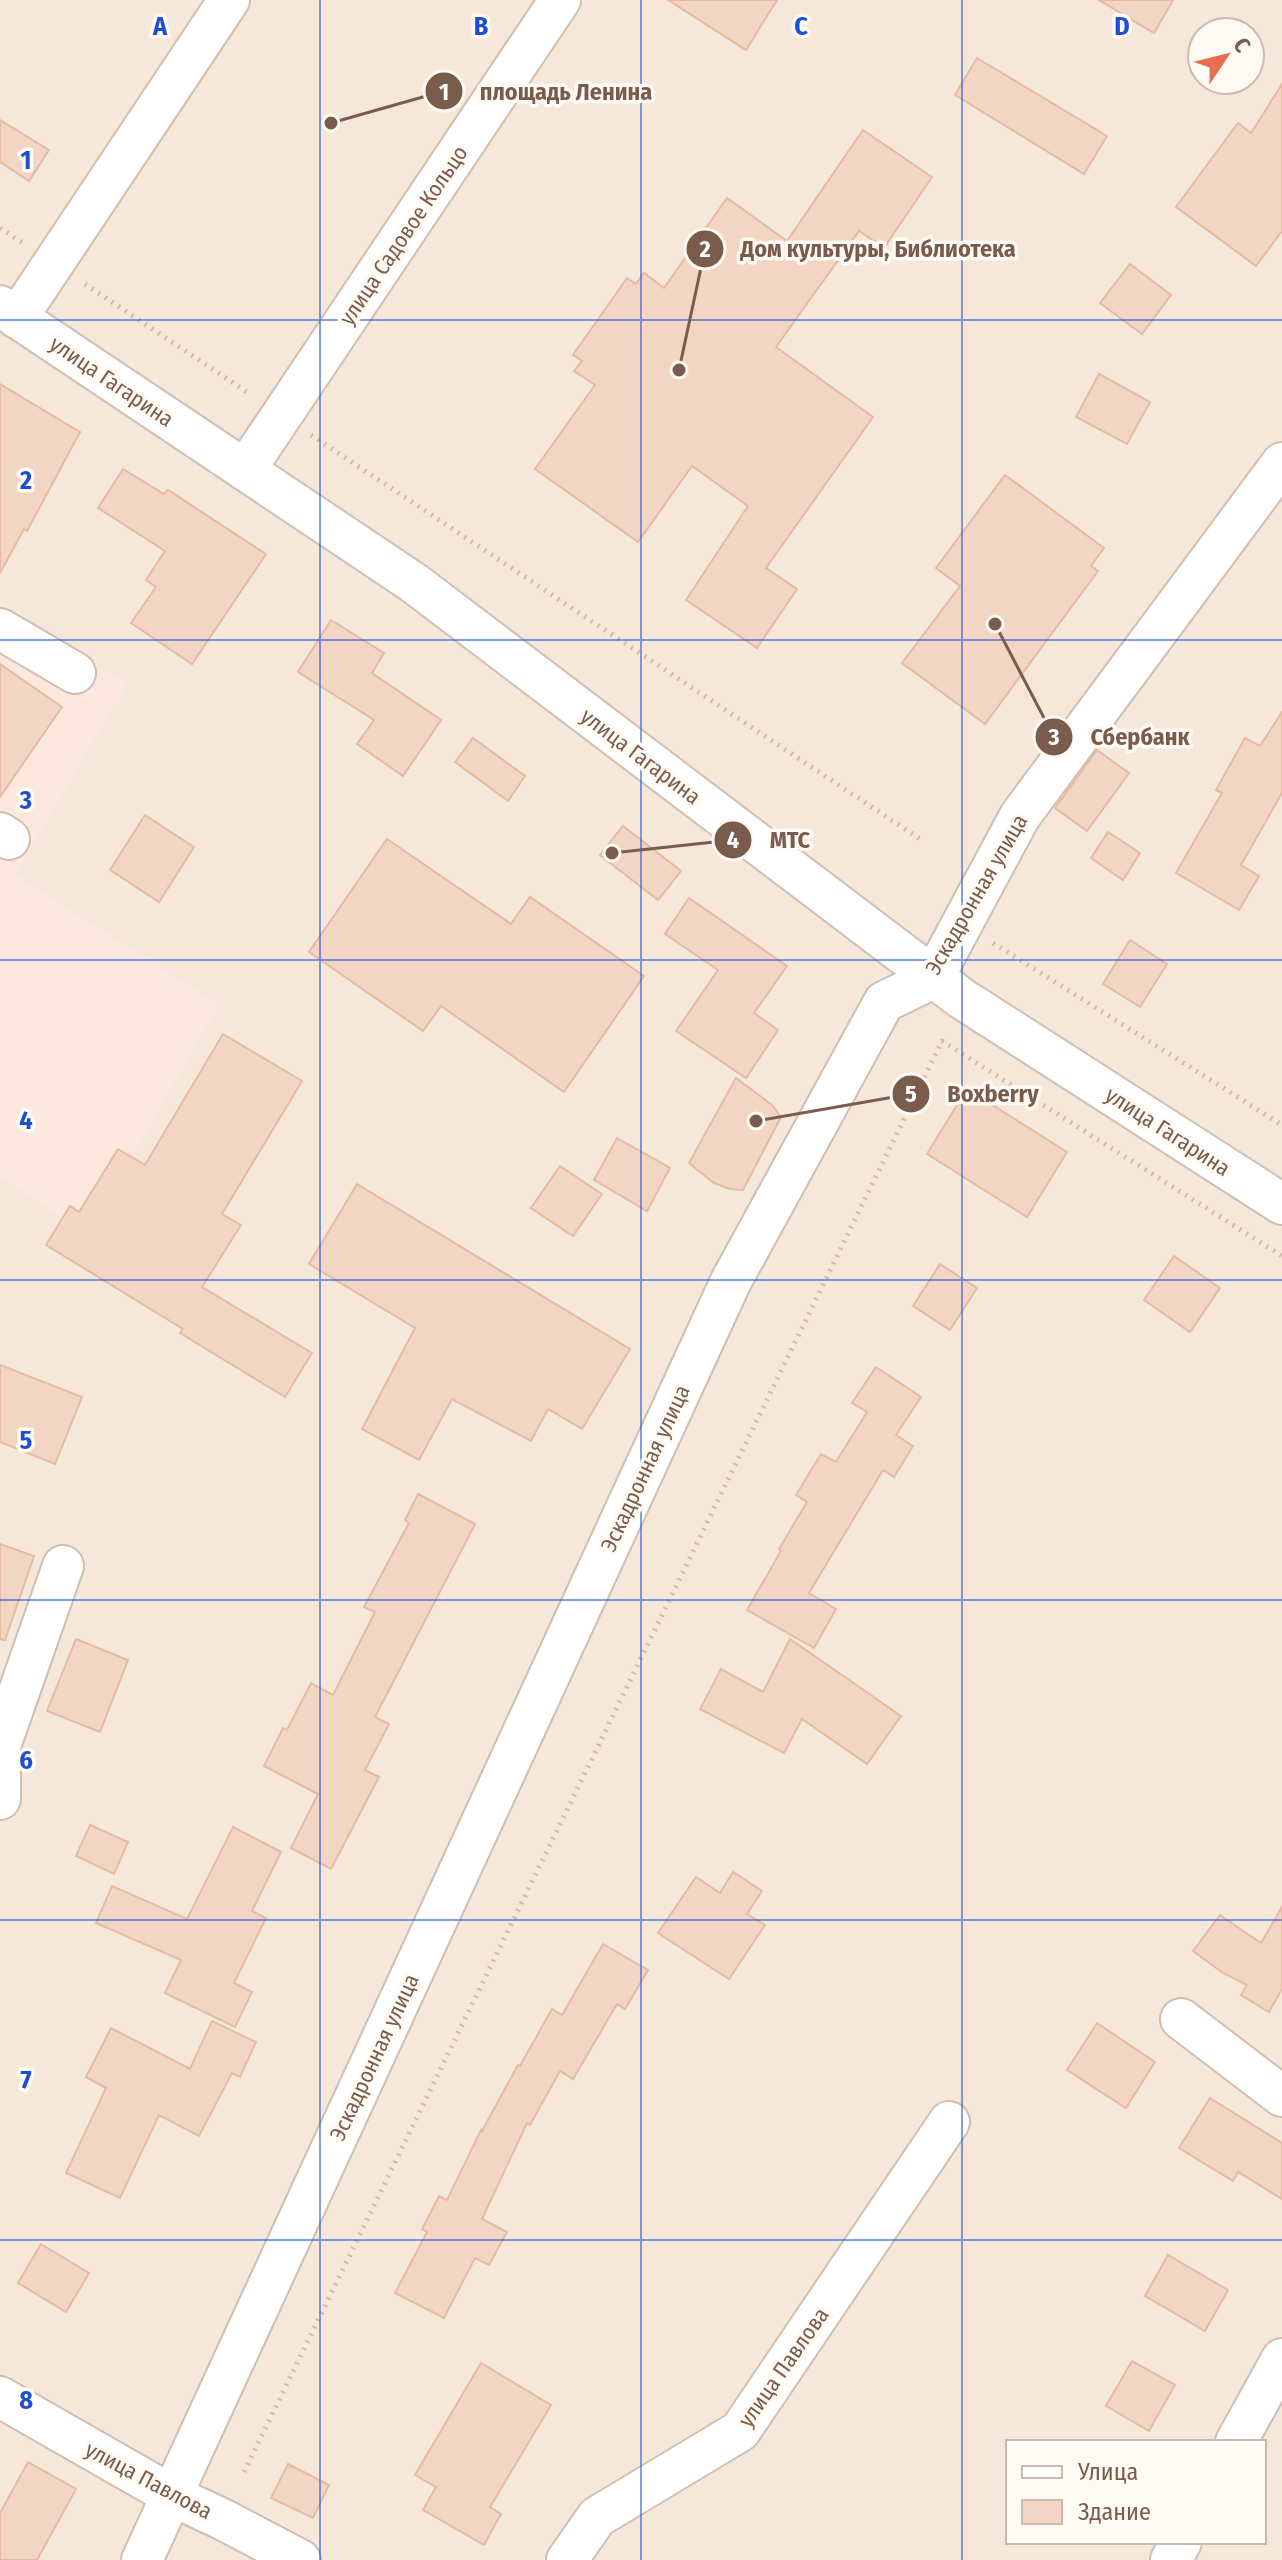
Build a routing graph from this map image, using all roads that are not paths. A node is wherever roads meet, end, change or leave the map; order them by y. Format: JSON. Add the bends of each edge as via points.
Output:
{"nodes":[{"id":1,"x":229,"y":0,"type":"edge"},
{"id":2,"x":560,"y":0,"type":"edge"},
{"id":3,"x":8,"y":312,"type":"edge"},
{"id":4,"x":1282,"y":463,"type":"edge"},
{"id":5,"x":245,"y":470,"type":"junction"},
{"id":6,"x":0,"y":629,"type":"edge"},
{"id":7,"x":75,"y":673,"type":"dead end"},
{"id":8,"x":933,"y":978,"type":"junction"},
{"id":9,"x":1282,"y":1204,"type":"edge"},
{"id":10,"x":63,"y":1566,"type":"dead end"},
{"id":11,"x":0,"y":1799,"type":"edge"},
{"id":12,"x":1181,"y":2019,"type":"dead end"},
{"id":13,"x":1282,"y":2096,"type":"edge"},
{"id":14,"x":949,"y":2122,"type":"dead end"},
{"id":15,"x":1282,"y":2359,"type":"edge"},
{"id":16,"x":0,"y":2397,"type":"edge"},
{"id":17,"x":1237,"y":2440,"type":"edge"},
{"id":18,"x":173,"y":2496,"type":"junction"},
{"id":19,"x":142,"y":2560,"type":"edge"},
{"id":20,"x":300,"y":2560,"type":"edge"},
{"id":21,"x":567,"y":2560,"type":"edge"}],
"edges":[{"from":1,"to":3,"type":"street","via":[[54,263]]},
{"from":2,"to":5,"type":"street","name":"улица Садовое Кольцо"},
{"from":3,"to":5,"type":"street","name":"улица Гагарина"},
{"from":4,"to":8,"type":"street","name":"Эскадронная улица","via":[[1020,816]]},
{"from":5,"to":8,"type":"street","name":"улица Гагарина","via":[[414,583]]},
{"from":6,"to":7,"type":"street"},
{"from":8,"to":9,"type":"street","name":"улица Гагарина"},
{"from":8,"to":18,"type":"street","name":"Эскадронная улица","via":[[884,1002],[731,1281]]},
{"from":10,"to":11,"type":"street","via":[[0,1746]]},
{"from":12,"to":13,"type":"street"},
{"from":14,"to":21,"type":"street","name":"улица Павлова","via":[[740,2431],[597,2517]]},
{"from":15,"to":17,"type":"street"},
{"from":16,"to":18,"type":"street","name":"улица Павлова"},
{"from":18,"to":19,"type":"street","name":"Эскадронная улица"},
{"from":18,"to":20,"type":"street","name":"улица Павлова"}]}
